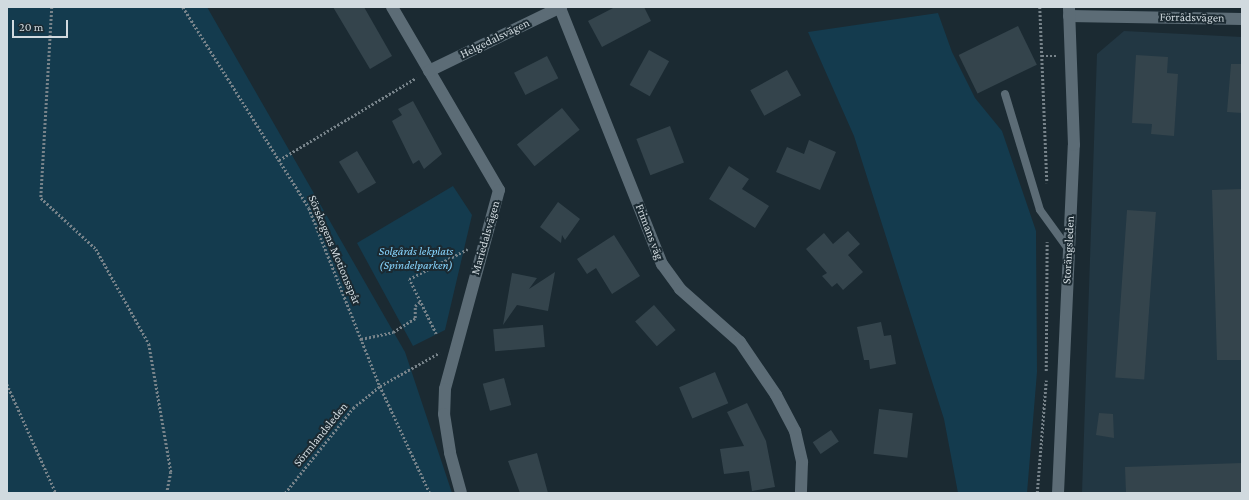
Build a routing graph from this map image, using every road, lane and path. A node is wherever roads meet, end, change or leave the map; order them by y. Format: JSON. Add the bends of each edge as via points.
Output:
{"nodes":[{"id":1,"x":52,"y":7,"type":"edge"},
{"id":2,"x":183,"y":7,"type":"edge"},
{"id":3,"x":392,"y":7,"type":"edge"},
{"id":4,"x":561,"y":7,"type":"edge"},
{"id":5,"x":1040,"y":7,"type":"edge"},
{"id":6,"x":1069,"y":11,"type":"edge"},
{"id":7,"x":1242,"y":19,"type":"edge"},
{"id":8,"x":429,"y":71,"type":"junction"},
{"id":9,"x":1005,"y":94,"type":"dead end"},
{"id":10,"x":279,"y":160,"type":"junction"},
{"id":11,"x":1047,"y":192,"type":"dead end"},
{"id":12,"x":1047,"y":219,"type":"junction"},
{"id":13,"x":486,"y":243,"type":"junction"},
{"id":14,"x":1069,"y":250,"type":"junction"},
{"id":15,"x":420,"y":302,"type":"junction"},
{"id":16,"x":436,"y":334,"type":"dead end"},
{"id":17,"x":361,"y":339,"type":"junction"},
{"id":18,"x":457,"y":343,"type":"junction"},
{"id":19,"x":7,"y":384,"type":"edge"},
{"id":20,"x":380,"y":386,"type":"junction"},
{"id":21,"x":56,"y":493,"type":"edge"},
{"id":22,"x":167,"y":493,"type":"edge"},
{"id":23,"x":285,"y":493,"type":"edge"},
{"id":24,"x":430,"y":493,"type":"edge"},
{"id":25,"x":461,"y":493,"type":"edge"},
{"id":26,"x":801,"y":493,"type":"edge"},
{"id":27,"x":1037,"y":493,"type":"edge"},
{"id":28,"x":1058,"y":493,"type":"edge"}],
"edges":[{"from":1,"to":22,"type":"path","via":[[42,198],[96,249],[149,344],[171,472]]},
{"from":2,"to":10,"type":"path","name":"Sörskogens Motionsspår"},
{"from":3,"to":8,"type":"street","name":"Mariedalsvägen"},
{"from":4,"to":8,"type":"street","name":"Helgedalsvägen"},
{"from":4,"to":26,"type":"street","name":"Frimans väg","via":[[662,264],[680,289],[740,342],[776,395],[795,431],[802,462]]},
{"from":5,"to":11,"type":"path"},
{"from":6,"to":7,"type":"street","name":"Förrådsvägen"},
{"from":6,"to":14,"type":"street","name":"Storängsleden","via":[[1074,145]]},
{"from":8,"to":10,"type":"path"},
{"from":8,"to":13,"type":"street","name":"Mariedalsvägen","via":[[496,179],[498,202]]},
{"from":9,"to":12,"type":"lane","via":[[1040,210]]},
{"from":10,"to":17,"type":"path","name":"Sörskogens Motionsspår","via":[[309,208]]},
{"from":12,"to":14,"type":"lane"},
{"from":12,"to":27,"type":"path","via":[[1046,375]]},
{"from":13,"to":15,"type":"path","via":[[423,270],[409,280]]},
{"from":13,"to":18,"type":"street","name":"Mariedalsvägen"},
{"from":14,"to":28,"type":"street","name":"Storängsleden"},
{"from":15,"to":16,"type":"path"},
{"from":15,"to":17,"type":"path","via":[[414,306],[415,318],[394,332]]},
{"from":17,"to":20,"type":"path","name":"Sörskogens Motionsspår"},
{"from":18,"to":20,"type":"path","name":"Sörmlandsleden"},
{"from":18,"to":25,"type":"street","name":"Mariedalsvägen","via":[[445,389],[444,414],[450,453]]},
{"from":19,"to":21,"type":"path"},
{"from":20,"to":23,"type":"path","name":"Sörmlandsleden","via":[[353,408]]},
{"from":20,"to":24,"type":"path","name":"Sörskogens Motionsspår"}]}
